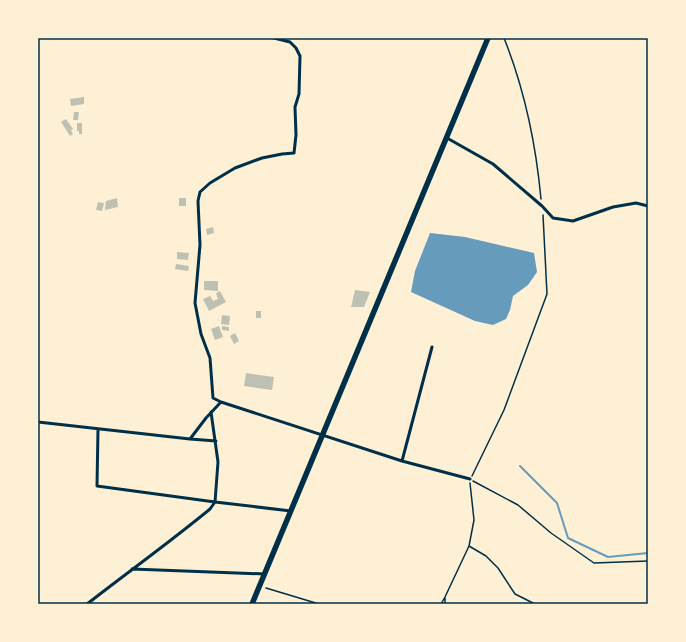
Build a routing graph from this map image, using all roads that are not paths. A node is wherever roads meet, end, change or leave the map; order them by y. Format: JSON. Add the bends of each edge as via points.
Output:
{"nodes":[{"id":1,"x":274,"y":38,"type":"edge"},
{"id":2,"x":488,"y":38,"type":"edge"},
{"id":3,"x":447,"y":138,"type":"junction"},
{"id":4,"x":648,"y":206,"type":"edge"},
{"id":5,"x":432,"y":347,"type":"dead end"},
{"id":6,"x":222,"y":402,"type":"junction"},
{"id":7,"x":212,"y":412,"type":"junction"},
{"id":8,"x":38,"y":422,"type":"edge"},
{"id":9,"x":98,"y":429,"type":"junction"},
{"id":10,"x":323,"y":434,"type":"junction"},
{"id":11,"x":190,"y":439,"type":"junction"},
{"id":12,"x":216,"y":441,"type":"junction"},
{"id":13,"x":402,"y":461,"type":"junction"},
{"id":14,"x":470,"y":480,"type":"road end"},
{"id":15,"x":215,"y":502,"type":"junction"},
{"id":16,"x":292,"y":511,"type":"junction"},
{"id":17,"x":132,"y":569,"type":"junction"},
{"id":18,"x":265,"y":574,"type":"junction"},
{"id":19,"x":87,"y":604,"type":"edge"},
{"id":20,"x":252,"y":604,"type":"edge"}],
"edges":[{"from":1,"to":6,"type":"street","via":[[290,42],[300,56],[294,153],[262,158],[235,168],[210,183],[200,192],[198,201],[200,245],[195,303],[201,334],[210,358],[213,398]]},
{"from":2,"to":3,"type":"highway"},
{"from":3,"to":4,"type":"street","via":[[493,164],[553,218],[573,221],[612,207],[636,203]]},
{"from":3,"to":10,"type":"highway"},
{"from":5,"to":13,"type":"street"},
{"from":6,"to":7,"type":"street"},
{"from":6,"to":10,"type":"street"},
{"from":7,"to":11,"type":"street"},
{"from":7,"to":12,"type":"street"},
{"from":8,"to":9,"type":"street"},
{"from":9,"to":11,"type":"street"},
{"from":9,"to":15,"type":"street","via":[[97,486]]},
{"from":10,"to":13,"type":"street"},
{"from":10,"to":16,"type":"highway"},
{"from":11,"to":12,"type":"street"},
{"from":12,"to":15,"type":"street","via":[[218,462]]},
{"from":13,"to":14,"type":"street"},
{"from":15,"to":16,"type":"street"},
{"from":15,"to":17,"type":"street","via":[[210,510]]},
{"from":16,"to":18,"type":"highway"},
{"from":17,"to":18,"type":"street"},
{"from":17,"to":19,"type":"street"},
{"from":18,"to":20,"type":"highway"}]}
